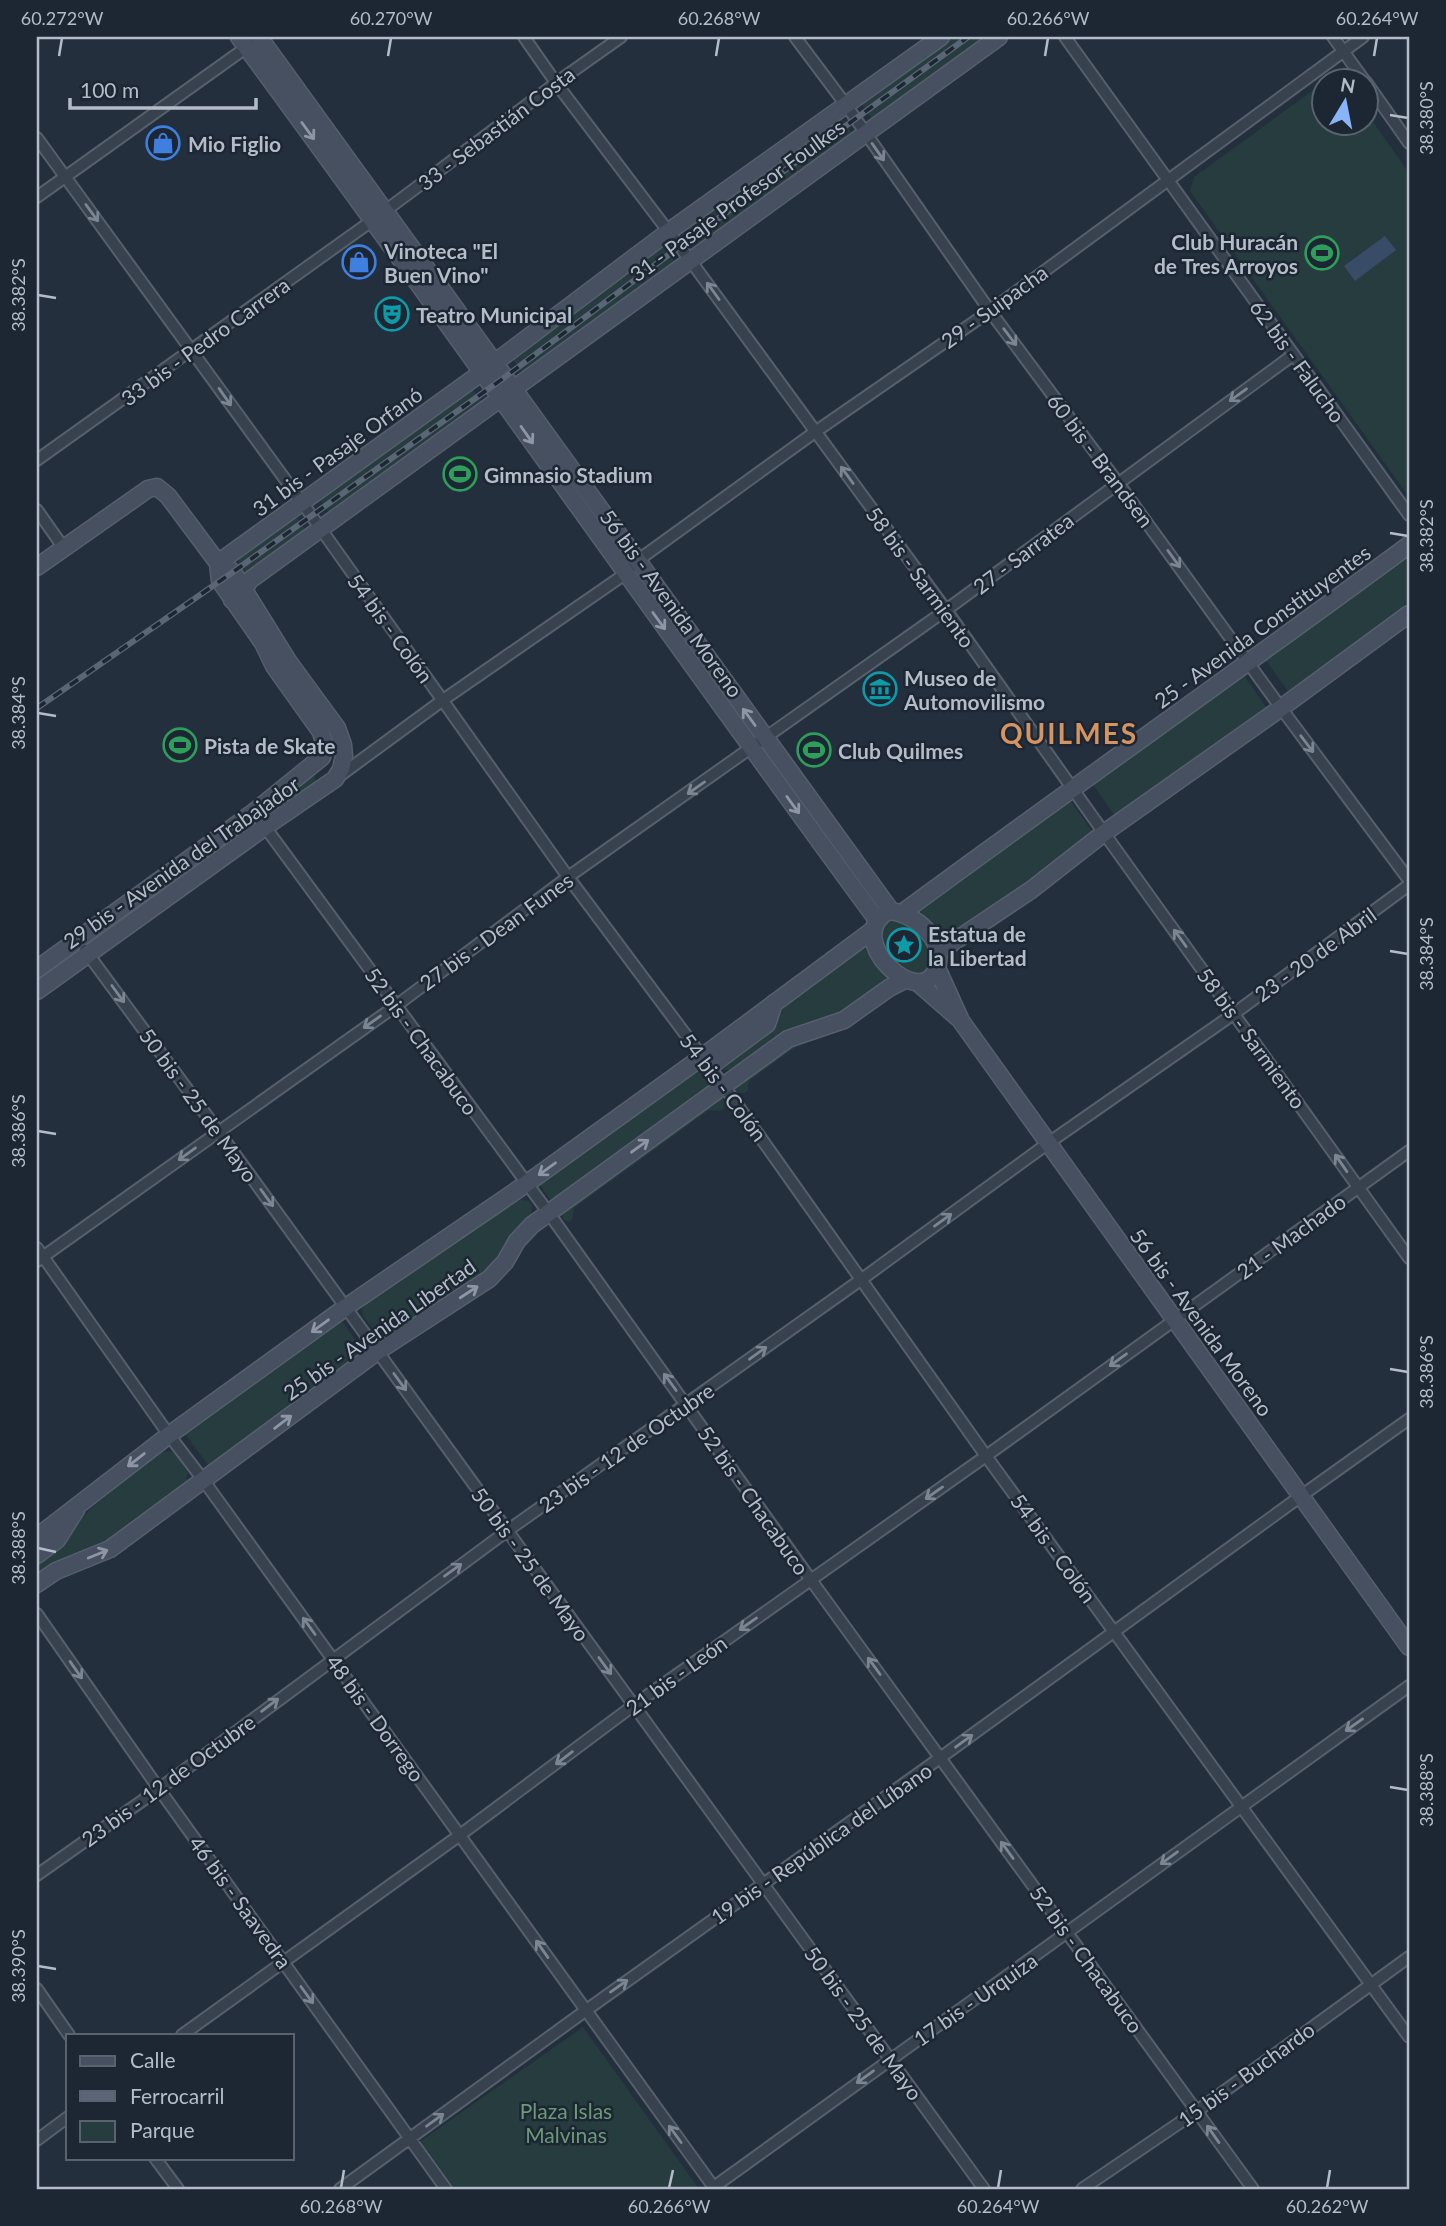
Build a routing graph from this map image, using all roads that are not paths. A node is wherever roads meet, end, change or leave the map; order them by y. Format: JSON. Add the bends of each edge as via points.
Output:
{"nodes":[{"id":1,"x":524,"y":37,"type":"edge"},
{"id":2,"x":621,"y":37,"type":"edge"},
{"id":3,"x":795,"y":37,"type":"edge"},
{"id":4,"x":941,"y":37,"type":"edge"},
{"id":5,"x":999,"y":37,"type":"edge"},
{"id":6,"x":1065,"y":37,"type":"edge"},
{"id":7,"x":1333,"y":37,"type":"edge"},
{"id":8,"x":1363,"y":37,"type":"edge"},
{"id":9,"x":250,"y":39,"type":"edge"},
{"id":10,"x":1343,"y":51,"type":"junction"},
{"id":11,"x":1354,"y":66,"type":"edge"},
{"id":12,"x":556,"y":83,"type":"junction"},
{"id":13,"x":1380,"y":102,"type":"edge"},
{"id":14,"x":846,"y":105,"type":"junction"},
{"id":15,"x":865,"y":133,"type":"junction"},
{"id":16,"x":37,"y":138,"type":"edge"},
{"id":17,"x":1409,"y":143,"type":"edge"},
{"id":18,"x":65,"y":176,"type":"junction"},
{"id":19,"x":1168,"y":179,"type":"junction"},
{"id":20,"x":37,"y":197,"type":"edge"},
{"id":21,"x":380,"y":215,"type":"junction"},
{"id":22,"x":668,"y":232,"type":"junction"},
{"id":23,"x":690,"y":260,"type":"junction"},
{"id":24,"x":990,"y":311,"type":"junction"},
{"id":25,"x":192,"y":351,"type":"junction"},
{"id":26,"x":1293,"y":355,"type":"junction"},
{"id":27,"x":487,"y":367,"type":"junction"},
{"id":28,"x":508,"y":394,"type":"junction"},
{"id":29,"x":815,"y":432,"type":"junction"},
{"id":30,"x":37,"y":460,"type":"edge"},
{"id":31,"x":1118,"y":483,"type":"junction"},
{"id":32,"x":301,"y":504,"type":"junction"},
{"id":33,"x":37,"y":510,"type":"edge"},
{"id":34,"x":1409,"y":515,"type":"edge"},
{"id":35,"x":321,"y":530,"type":"junction"},
{"id":36,"x":1409,"y":545,"type":"edge"},
{"id":37,"x":63,"y":547,"type":"junction"},
{"id":38,"x":637,"y":561,"type":"junction"},
{"id":39,"x":218,"y":563,"type":"junction"},
{"id":40,"x":37,"y":567,"type":"edge"},
{"id":41,"x":625,"y":574,"type":"junction"},
{"id":42,"x":238,"y":594,"type":"junction"},
{"id":43,"x":946,"y":610,"type":"junction"},
{"id":44,"x":1409,"y":614,"type":"edge"},
{"id":45,"x":1250,"y":663,"type":"junction"},
{"id":46,"x":443,"y":700,"type":"junction"},
{"id":47,"x":1281,"y":708,"type":"junction"},
{"id":48,"x":759,"y":745,"type":"junction"},
{"id":49,"x":313,"y":764,"type":"junction"},
{"id":50,"x":331,"y":781,"type":"junction"},
{"id":51,"x":1072,"y":788,"type":"junction"},
{"id":52,"x":254,"y":812,"type":"junction"},
{"id":53,"x":265,"y":827,"type":"junction"},
{"id":54,"x":1104,"y":833,"type":"junction"},
{"id":55,"x":209,"y":844,"type":"junction"},
{"id":56,"x":220,"y":859,"type":"junction"},
{"id":57,"x":568,"y":877,"type":"junction"},
{"id":58,"x":1409,"y":882,"type":"edge"},
{"id":59,"x":897,"y":912,"type":"junction"},
{"id":60,"x":875,"y":925,"type":"junction"},
{"id":61,"x":76,"y":941,"type":"junction"},
{"id":62,"x":88,"y":954,"type":"junction"},
{"id":63,"x":937,"y":960,"type":"junction"},
{"id":64,"x":37,"y":969,"type":"edge"},
{"id":65,"x":911,"y":981,"type":"junction"},
{"id":66,"x":37,"y":990,"type":"edge"},
{"id":67,"x":397,"y":1005,"type":"junction"},
{"id":68,"x":1235,"y":1013,"type":"junction"},
{"id":69,"x":961,"y":1021,"type":"junction"},
{"id":70,"x":706,"y":1062,"type":"junction"},
{"id":71,"x":724,"y":1086,"type":"junction"},
{"id":72,"x":218,"y":1131,"type":"junction"},
{"id":73,"x":1047,"y":1144,"type":"junction"},
{"id":74,"x":1409,"y":1152,"type":"edge"},
{"id":75,"x":526,"y":1184,"type":"junction"},
{"id":76,"x":1359,"y":1187,"type":"junction"},
{"id":77,"x":548,"y":1212,"type":"junction"},
{"id":78,"x":39,"y":1255,"type":"edge"},
{"id":79,"x":1409,"y":1258,"type":"edge"},
{"id":80,"x":862,"y":1279,"type":"junction"},
{"id":81,"x":346,"y":1307,"type":"junction"},
{"id":82,"x":1173,"y":1320,"type":"junction"},
{"id":83,"x":378,"y":1351,"type":"junction"},
{"id":84,"x":686,"y":1405,"type":"junction"},
{"id":85,"x":1409,"y":1419,"type":"edge"},
{"id":86,"x":169,"y":1435,"type":"junction"},
{"id":87,"x":986,"y":1456,"type":"junction"},
{"id":88,"x":204,"y":1480,"type":"junction"},
{"id":89,"x":1301,"y":1496,"type":"junction"},
{"id":90,"x":79,"y":1505,"type":"junction"},
{"id":91,"x":507,"y":1531,"type":"junction"},
{"id":92,"x":37,"y":1537,"type":"edge"},
{"id":93,"x":37,"y":1555,"type":"edge"},
{"id":94,"x":811,"y":1580,"type":"junction"},
{"id":95,"x":37,"y":1584,"type":"edge"},
{"id":96,"x":37,"y":1614,"type":"edge"},
{"id":97,"x":1115,"y":1630,"type":"junction"},
{"id":98,"x":1409,"y":1647,"type":"edge"},
{"id":99,"x":332,"y":1659,"type":"junction"},
{"id":100,"x":1409,"y":1686,"type":"edge"},
{"id":101,"x":634,"y":1705,"type":"junction"},
{"id":102,"x":940,"y":1758,"type":"junction"},
{"id":103,"x":159,"y":1789,"type":"junction"},
{"id":104,"x":1241,"y":1806,"type":"junction"},
{"id":105,"x":460,"y":1835,"type":"junction"},
{"id":106,"x":37,"y":1875,"type":"edge"},
{"id":107,"x":763,"y":1884,"type":"junction"},
{"id":108,"x":1068,"y":1933,"type":"junction"},
{"id":109,"x":1409,"y":1956,"type":"edge"},
{"id":110,"x":284,"y":1963,"type":"junction"},
{"id":111,"x":1370,"y":1984,"type":"junction"},
{"id":112,"x":37,"y":1989,"type":"edge"},
{"id":113,"x":585,"y":2011,"type":"junction"},
{"id":114,"x":68,"y":2034,"type":"edge"},
{"id":115,"x":183,"y":2034,"type":"edge"},
{"id":116,"x":1409,"y":2037,"type":"edge"},
{"id":117,"x":890,"y":2059,"type":"junction"},
{"id":118,"x":1197,"y":2111,"type":"junction"},
{"id":119,"x":66,"y":2118,"type":"edge"},
{"id":120,"x":411,"y":2138,"type":"junction"},
{"id":121,"x":37,"y":2140,"type":"edge"},
{"id":122,"x":156,"y":2160,"type":"edge"},
{"id":123,"x":177,"y":2189,"type":"edge"},
{"id":124,"x":340,"y":2189,"type":"edge"},
{"id":125,"x":446,"y":2189,"type":"edge"},
{"id":126,"x":713,"y":2189,"type":"edge"},
{"id":127,"x":984,"y":2189,"type":"edge"},
{"id":128,"x":1082,"y":2189,"type":"edge"},
{"id":129,"x":1252,"y":2189,"type":"edge"}],
"edges":[{"from":1,"to":12,"type":"street","name":"58 bis - Sarmiento"},
{"from":2,"to":12,"type":"street","name":"33 - Sebastián Costa"},
{"from":3,"to":14,"type":"street","name":"60 bis - Brandsen"},
{"from":4,"to":14,"type":"main road","name":"31 - Pasaje Profesor Foulkes"},
{"from":5,"to":15,"type":"main road","name":"31 - Pasaje Profesor Foulkes"},
{"from":6,"to":19,"type":"street","name":"62 bis - Falucho"},
{"from":7,"to":10,"type":"street"},
{"from":8,"to":10,"type":"street","name":"29 - Suipacha"},
{"from":9,"to":18,"type":"street"},
{"from":9,"to":21,"type":"main road","name":"56 bis - Avenida Moreno"},
{"from":10,"to":11,"type":"street"},
{"from":10,"to":19,"type":"street","name":"29 - Suipacha"},
{"from":12,"to":21,"type":"street","name":"33 - Sebastián Costa"},
{"from":12,"to":22,"type":"street","name":"58 bis - Sarmiento"},
{"from":13,"to":17,"type":"street"},
{"from":14,"to":15,"type":"street","name":"60 bis - Brandsen"},
{"from":14,"to":22,"type":"main road","name":"31 - Pasaje Profesor Foulkes"},
{"from":15,"to":23,"type":"main road","name":"31 - Pasaje Profesor Foulkes"},
{"from":15,"to":24,"type":"street","name":"60 bis - Brandsen","one_way":true},
{"from":16,"to":18,"type":"street","name":"54 bis - Colón"},
{"from":18,"to":20,"type":"street"},
{"from":18,"to":25,"type":"street","name":"54 bis - Colón","one_way":true},
{"from":19,"to":24,"type":"street","name":"29 - Suipacha"},
{"from":19,"to":26,"type":"street","name":"62 bis - Falucho"},
{"from":21,"to":25,"type":"street","name":"33 bis - Pedro Carrera"},
{"from":21,"to":27,"type":"main road","name":"56 bis - Avenida Moreno"},
{"from":22,"to":23,"type":"street","name":"58 bis - Sarmiento"},
{"from":22,"to":27,"type":"main road","name":"31 - Pasaje Profesor Foulkes"},
{"from":23,"to":28,"type":"main road","name":"31 - Pasaje Profesor Foulkes"},
{"from":29,"to":23,"type":"street","name":"58 bis - Sarmiento","one_way":true},
{"from":24,"to":29,"type":"street","name":"29 - Suipacha"},
{"from":24,"to":31,"type":"street","name":"60 bis - Brandsen","one_way":true},
{"from":25,"to":30,"type":"street","name":"33 bis - Pedro Carrera"},
{"from":25,"to":32,"type":"street","name":"54 bis - Colón","one_way":true},
{"from":26,"to":31,"type":"street","name":"27 - Sarratea","one_way":true},
{"from":26,"to":34,"type":"street","name":"62 bis - Falucho"},
{"from":27,"to":28,"type":"main road","name":"56 bis - Avenida Moreno"},
{"from":27,"to":32,"type":"main road","name":"31 bis - Pasaje Orfanó"},
{"from":28,"to":35,"type":"main road"},
{"from":28,"to":38,"type":"main road","name":"56 bis - Avenida Moreno"},
{"from":28,"to":41,"type":"main road","name":"56 bis - Avenida Moreno","one_way":true},
{"from":29,"to":38,"type":"street","name":"29 - Suipacha"},
{"from":43,"to":29,"type":"street","name":"58 bis - Sarmiento","one_way":true},
{"from":31,"to":43,"type":"street","name":"27 - Sarratea"},
{"from":31,"to":45,"type":"street","name":"60 bis - Brandsen","one_way":true},
{"from":32,"to":35,"type":"street","name":"54 bis - Colón"},
{"from":32,"to":39,"type":"main road","name":"31 bis - Pasaje Orfanó"},
{"from":33,"to":37,"type":"street"},
{"from":35,"to":42,"type":"main road","via":[[250,580]]},
{"from":35,"to":46,"type":"street","name":"54 bis - Colón"},
{"from":36,"to":45,"type":"main road","name":"25 - Avenida Constituyentes"},
{"from":37,"to":39,"type":"main road","via":[[157,486]]},
{"from":37,"to":40,"type":"main road"},
{"from":38,"to":41,"type":"street","name":"29 - Suipacha"},
{"from":48,"to":38,"type":"main road","name":"56 bis - Avenida Moreno","one_way":true},
{"from":39,"to":42,"type":"main road","via":[[233,572]]},
{"from":41,"to":46,"type":"street","name":"29 bis - Avenida del Trabajador"},
{"from":41,"to":48,"type":"main road","name":"56 bis - Avenida Moreno","one_way":true},
{"from":42,"to":49,"type":"main road","name":"29 bis - Avenida del Trabajador","via":[[274,666],[321,732],[325,747]]},
{"from":42,"to":50,"type":"main road","via":[[337,728],[344,756]]},
{"from":43,"to":48,"type":"street","name":"27 - Sarratea"},
{"from":43,"to":51,"type":"street","name":"58 bis - Sarmiento"},
{"from":44,"to":47,"type":"main road"},
{"from":45,"to":47,"type":"street","name":"60 bis - Brandsen"},
{"from":45,"to":51,"type":"main road","name":"25 - Avenida Constituyentes"},
{"from":46,"to":50,"type":"street","name":"29 bis - Avenida del Trabajador"},
{"from":46,"to":57,"type":"street","name":"54 bis - Colón"},
{"from":47,"to":54,"type":"main road"},
{"from":47,"to":58,"type":"street","name":"60 bis - Brandsen","one_way":true},
{"from":48,"to":57,"type":"street","name":"27 bis - Dean Funes","one_way":true},
{"from":48,"to":59,"type":"main road","name":"56 bis - Avenida Moreno"},
{"from":48,"to":60,"type":"main road","name":"56 bis - Avenida Moreno","one_way":true},
{"from":49,"to":50,"type":"main road"},
{"from":49,"to":52,"type":"main road","name":"29 bis - Avenida del Trabajador"},
{"from":50,"to":53,"type":"main road","name":"29 bis - Avenida del Trabajador"},
{"from":51,"to":54,"type":"street","name":"58 bis - Sarmiento"},
{"from":51,"to":59,"type":"main road","name":"25 - Avenida Constituyentes"},
{"from":52,"to":53,"type":"street","name":"52 bis - Chacabuco"},
{"from":52,"to":55,"type":"main road","name":"29 bis - Avenida del Trabajador"},
{"from":53,"to":56,"type":"main road","name":"29 bis - Avenida del Trabajador"},
{"from":53,"to":67,"type":"street","name":"52 bis - Chacabuco"},
{"from":54,"to":63,"type":"main road"},
{"from":68,"to":54,"type":"street","name":"58 bis - Sarmiento","one_way":true},
{"from":55,"to":56,"type":"main road"},
{"from":55,"to":61,"type":"main road","name":"29 bis - Avenida del Trabajador"},
{"from":56,"to":62,"type":"main road","name":"29 bis - Avenida del Trabajador"},
{"from":57,"to":67,"type":"street","name":"27 bis - Dean Funes"},
{"from":57,"to":70,"type":"street","name":"54 bis - Colón"},
{"from":58,"to":68,"type":"street","name":"23 - 20 de Abril"},
{"from":59,"to":60,"type":"main road","via":[[880,915]]},
{"from":59,"to":63,"type":"main road","via":[[912,917],[925,929]]},
{"from":60,"to":65,"type":"main road","via":[[872,935],[882,958],[900,978]]},
{"from":60,"to":70,"type":"main road","name":"25 bis - Avenida Libertad"},
{"from":61,"to":62,"type":"street","name":"50 bis - 25 de Mayo"},
{"from":61,"to":64,"type":"main road","name":"29 bis - Avenida del Trabajador"},
{"from":62,"to":66,"type":"main road","name":"29 bis - Avenida del Trabajador"},
{"from":62,"to":72,"type":"street","name":"50 bis - 25 de Mayo","one_way":true},
{"from":63,"to":65,"type":"main road","via":[[935,974]]},
{"from":63,"to":69,"type":"main road","name":"56 bis - Avenida Moreno"},
{"from":65,"to":69,"type":"main road","name":"56 bis - Avenida Moreno"},
{"from":65,"to":71,"type":"main road","name":"25 bis - Avenida Libertad","via":[[889,988],[844,1020],[788,1039]]},
{"from":67,"to":72,"type":"street","name":"27 bis - Dean Funes","one_way":true},
{"from":67,"to":75,"type":"street","name":"52 bis - Chacabuco"},
{"from":68,"to":73,"type":"street","name":"23 - 20 de Abril"},
{"from":76,"to":68,"type":"street","name":"58 bis - Sarmiento","one_way":true},
{"from":69,"to":73,"type":"main road","name":"56 bis - Avenida Moreno"},
{"from":70,"to":71,"type":"street","name":"54 bis - Colón"},
{"from":70,"to":75,"type":"main road","name":"25 bis - Avenida Libertad","one_way":true},
{"from":77,"to":71,"type":"main road","name":"25 bis - Avenida Libertad","one_way":true},
{"from":71,"to":80,"type":"street","name":"54 bis - Colón"},
{"from":72,"to":78,"type":"street","name":"27 bis - Dean Funes","one_way":true},
{"from":72,"to":81,"type":"street","name":"50 bis - 25 de Mayo","one_way":true},
{"from":80,"to":73,"type":"street","name":"23 bis - 12 de Octubre","one_way":true},
{"from":73,"to":82,"type":"main road","name":"56 bis - Avenida Moreno"},
{"from":74,"to":76,"type":"street","name":"21 - Machado"},
{"from":75,"to":77,"type":"street","name":"52 bis - Chacabuco"},
{"from":75,"to":81,"type":"main road","name":"25 bis - Avenida Libertad"},
{"from":76,"to":79,"type":"street","name":"58 bis - Sarmiento"},
{"from":76,"to":82,"type":"street","name":"21 - Machado"},
{"from":83,"to":77,"type":"main road","name":"25 bis - Avenida Libertad","one_way":true,"via":[[489,1279],[517,1241]]},
{"from":84,"to":77,"type":"street","name":"52 bis - Chacabuco","one_way":true},
{"from":78,"to":86,"type":"street","name":"48 bis - Dorrego"},
{"from":84,"to":80,"type":"street","name":"23 bis - 12 de Octubre","one_way":true},
{"from":80,"to":87,"type":"street","name":"54 bis - Colón"},
{"from":81,"to":83,"type":"street","name":"50 bis - 25 de Mayo"},
{"from":81,"to":86,"type":"main road","name":"25 bis - Avenida Libertad","one_way":true},
{"from":82,"to":87,"type":"street","name":"21 bis - León","one_way":true},
{"from":82,"to":89,"type":"main road","name":"56 bis - Avenida Moreno"},
{"from":88,"to":83,"type":"main road","name":"25 bis - Avenida Libertad","one_way":true},
{"from":83,"to":91,"type":"street","name":"50 bis - 25 de Mayo","one_way":true},
{"from":84,"to":91,"type":"street","name":"23 bis - 12 de Octubre"},
{"from":84,"to":94,"type":"street","name":"52 bis - Chacabuco"},
{"from":85,"to":89,"type":"street","name":"19 bis - República del Líbano"},
{"from":86,"to":88,"type":"street","name":"48 bis - Dorrego"},
{"from":86,"to":90,"type":"main road","name":"25 bis - Avenida Libertad","one_way":true},
{"from":87,"to":94,"type":"street","name":"21 bis - León","one_way":true},
{"from":87,"to":97,"type":"street","name":"54 bis - Colón"},
{"from":95,"to":88,"type":"main road","name":"25 bis - Avenida Libertad","one_way":true,"via":[[56,1571],[110,1549]]},
{"from":99,"to":88,"type":"street","name":"48 bis - Dorrego","one_way":true},
{"from":89,"to":97,"type":"street","name":"19 bis - República del Líbano"},
{"from":89,"to":98,"type":"main road","name":"56 bis - Avenida Moreno"},
{"from":90,"to":92,"type":"main road","name":"25 bis - Avenida Libertad"},
{"from":90,"to":93,"type":"main road","via":[[57,1540]]},
{"from":99,"to":91,"type":"street","name":"23 bis - 12 de Octubre","one_way":true},
{"from":91,"to":101,"type":"street","name":"50 bis - 25 de Mayo","one_way":true},
{"from":94,"to":101,"type":"street","name":"21 bis - León","one_way":true},
{"from":102,"to":94,"type":"street","name":"52 bis - Chacabuco","one_way":true},
{"from":96,"to":103,"type":"street","name":"46 bis - Saavedra","one_way":true},
{"from":102,"to":97,"type":"street","name":"19 bis - República del Líbano","one_way":true},
{"from":97,"to":104,"type":"street","name":"54 bis - Colón"},
{"from":103,"to":99,"type":"street","name":"23 bis - 12 de Octubre","one_way":true},
{"from":99,"to":105,"type":"street","name":"48 bis - Dorrego"},
{"from":100,"to":104,"type":"street","name":"17 bis - Urquiza","one_way":true},
{"from":101,"to":105,"type":"street","name":"21 bis - León","one_way":true},
{"from":101,"to":107,"type":"street","name":"50 bis - 25 de Mayo"},
{"from":102,"to":107,"type":"street","name":"19 bis - República del Líbano"},
{"from":108,"to":102,"type":"street","name":"52 bis - Chacabuco","one_way":true},
{"from":103,"to":106,"type":"street","name":"23 bis - 12 de Octubre"},
{"from":103,"to":110,"type":"street","name":"46 bis - Saavedra"},
{"from":104,"to":108,"type":"street","name":"17 bis - Urquiza","one_way":true},
{"from":104,"to":111,"type":"street","name":"54 bis - Colón"},
{"from":105,"to":110,"type":"street","name":"21 bis - León"},
{"from":113,"to":105,"type":"street","name":"48 bis - Dorrego","one_way":true},
{"from":113,"to":107,"type":"street","name":"19 bis - República del Líbano","one_way":true},
{"from":107,"to":117,"type":"street","name":"50 bis - 25 de Mayo"},
{"from":108,"to":117,"type":"street","name":"17 bis - Urquiza"},
{"from":108,"to":118,"type":"street","name":"52 bis - Chacabuco"},
{"from":109,"to":111,"type":"street","name":"15 bis - Buchardo"},
{"from":110,"to":115,"type":"street","name":"21 bis - León"},
{"from":110,"to":120,"type":"street","name":"46 bis - Saavedra","one_way":true},
{"from":111,"to":116,"type":"street","name":"54 bis - Colón"},
{"from":111,"to":118,"type":"street","name":"15 bis - Buchardo"},
{"from":112,"to":114,"type":"street"},
{"from":120,"to":113,"type":"street","name":"19 bis - República del Líbano","one_way":true},
{"from":126,"to":113,"type":"street","name":"48 bis - Dorrego","one_way":true},
{"from":117,"to":126,"type":"street","name":"17 bis - Urquiza","one_way":true},
{"from":117,"to":127,"type":"street","name":"50 bis - 25 de Mayo"},
{"from":118,"to":128,"type":"street","name":"15 bis - Buchardo"},
{"from":129,"to":118,"type":"street","name":"52 bis - Chacabuco","one_way":true},
{"from":119,"to":121,"type":"street"},
{"from":120,"to":124,"type":"street","name":"19 bis - República del Líbano"},
{"from":120,"to":125,"type":"street","name":"46 bis - Saavedra"},
{"from":122,"to":123,"type":"street"}]}
